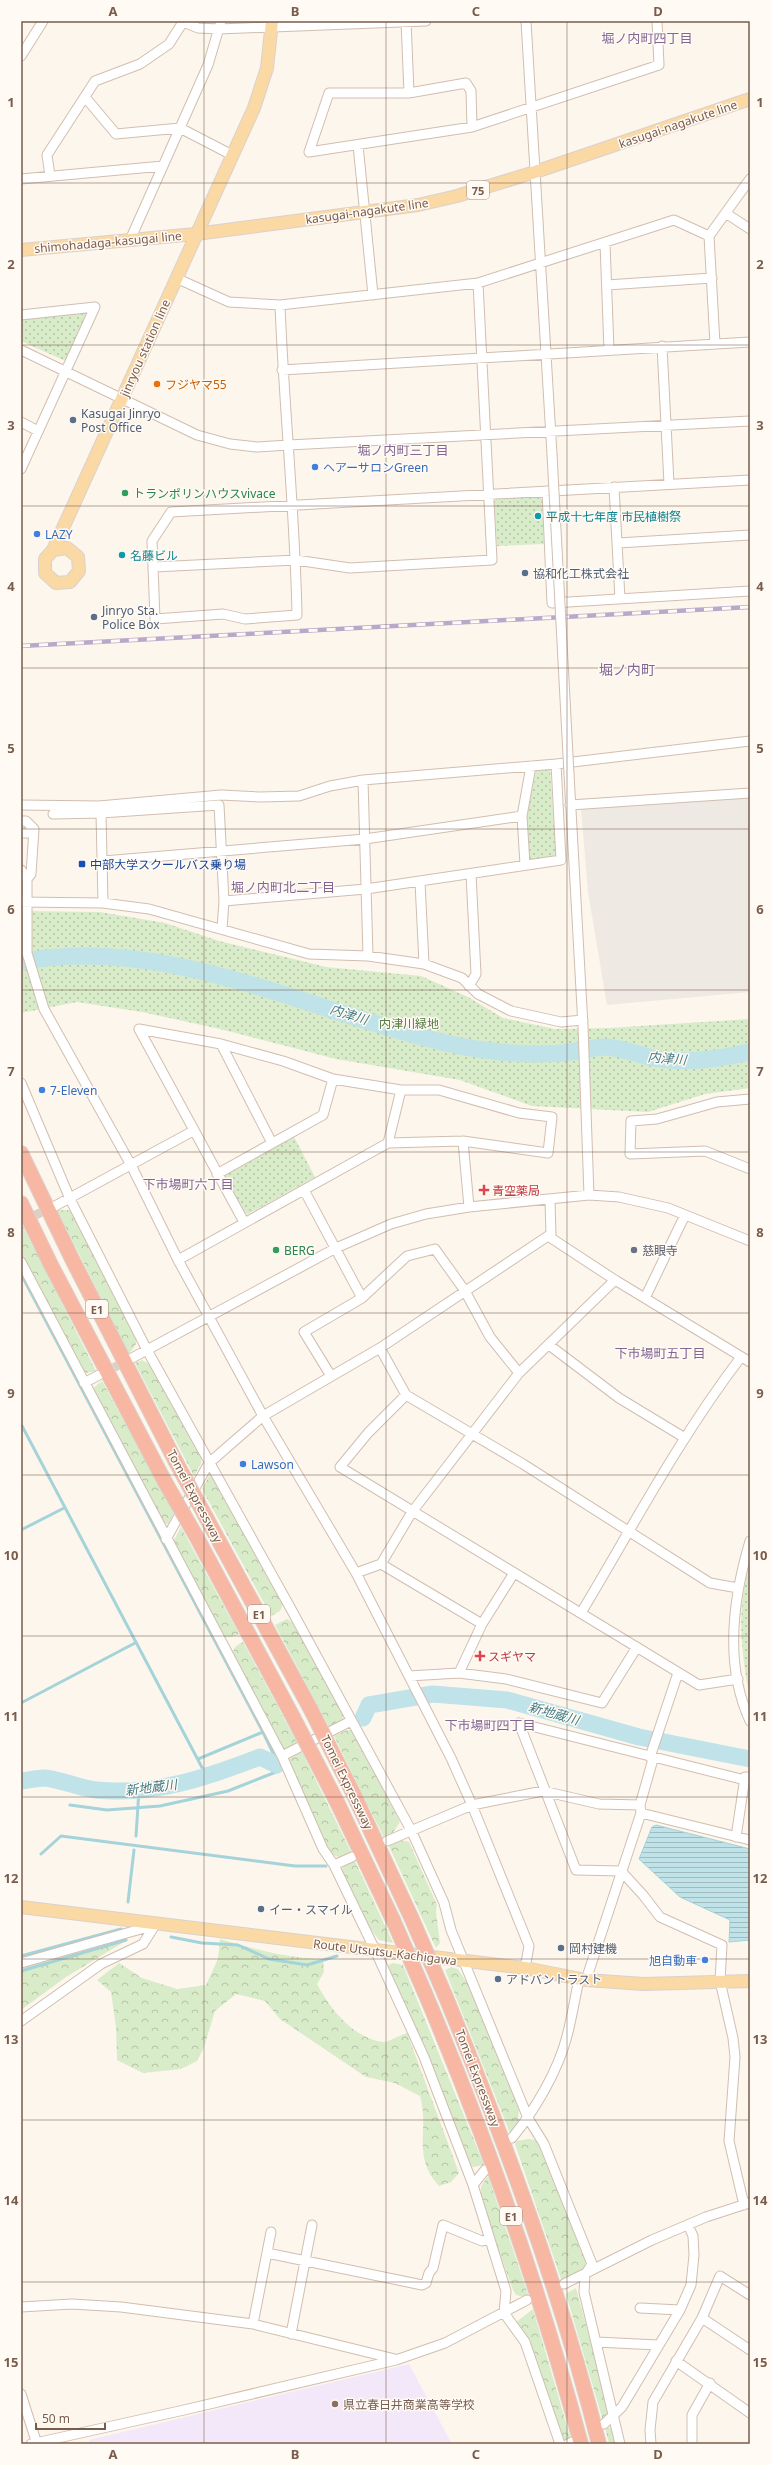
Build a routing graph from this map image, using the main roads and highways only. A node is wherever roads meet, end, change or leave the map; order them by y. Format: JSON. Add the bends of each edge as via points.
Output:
{"nodes":[{"id":1,"x":272,"y":25,"type":"edge"},
{"id":2,"x":750,"y":99,"type":"edge"},
{"id":3,"x":196,"y":234,"type":"junction"},
{"id":4,"x":21,"y":250,"type":"edge"},
{"id":5,"x":53,"y":550,"type":"dead end"},
{"id":6,"x":21,"y":1153,"type":"edge"},
{"id":7,"x":21,"y":1203,"type":"edge"},
{"id":8,"x":21,"y":1908,"type":"edge"},
{"id":9,"x":750,"y":1980,"type":"edge"},
{"id":10,"x":574,"y":2443,"type":"edge"},
{"id":11,"x":599,"y":2444,"type":"edge"}],
"edges":[{"from":1,"to":3,"type":"main road","via":[[267,68],[254,108]]},
{"from":2,"to":3,"type":"main road","name":"kasugai-nagakute line","number":"75","via":[[457,196],[365,213]]},
{"from":3,"to":4,"type":"main road","name":"shimohadaga-kasugai line"},
{"from":3,"to":5,"type":"main road","name":"jinryou station line"},
{"from":6,"to":11,"type":"highway","name":"Tomei Expressway","number":"E1","bridge":true,"via":[[176,1462],[310,1708],[411,1917],[495,2119],[573,2349]]},
{"from":7,"to":10,"type":"highway","name":"Tomei Expressway","number":"E1","bridge":true,"via":[[51,1266],[293,1717],[393,1920],[453,2059],[510,2214],[536,2291]]},
{"from":8,"to":9,"type":"main road","name":"Route Utsutsu-Kachigawa","via":[[525,1968],[582,1979],[644,1984]]}]}
